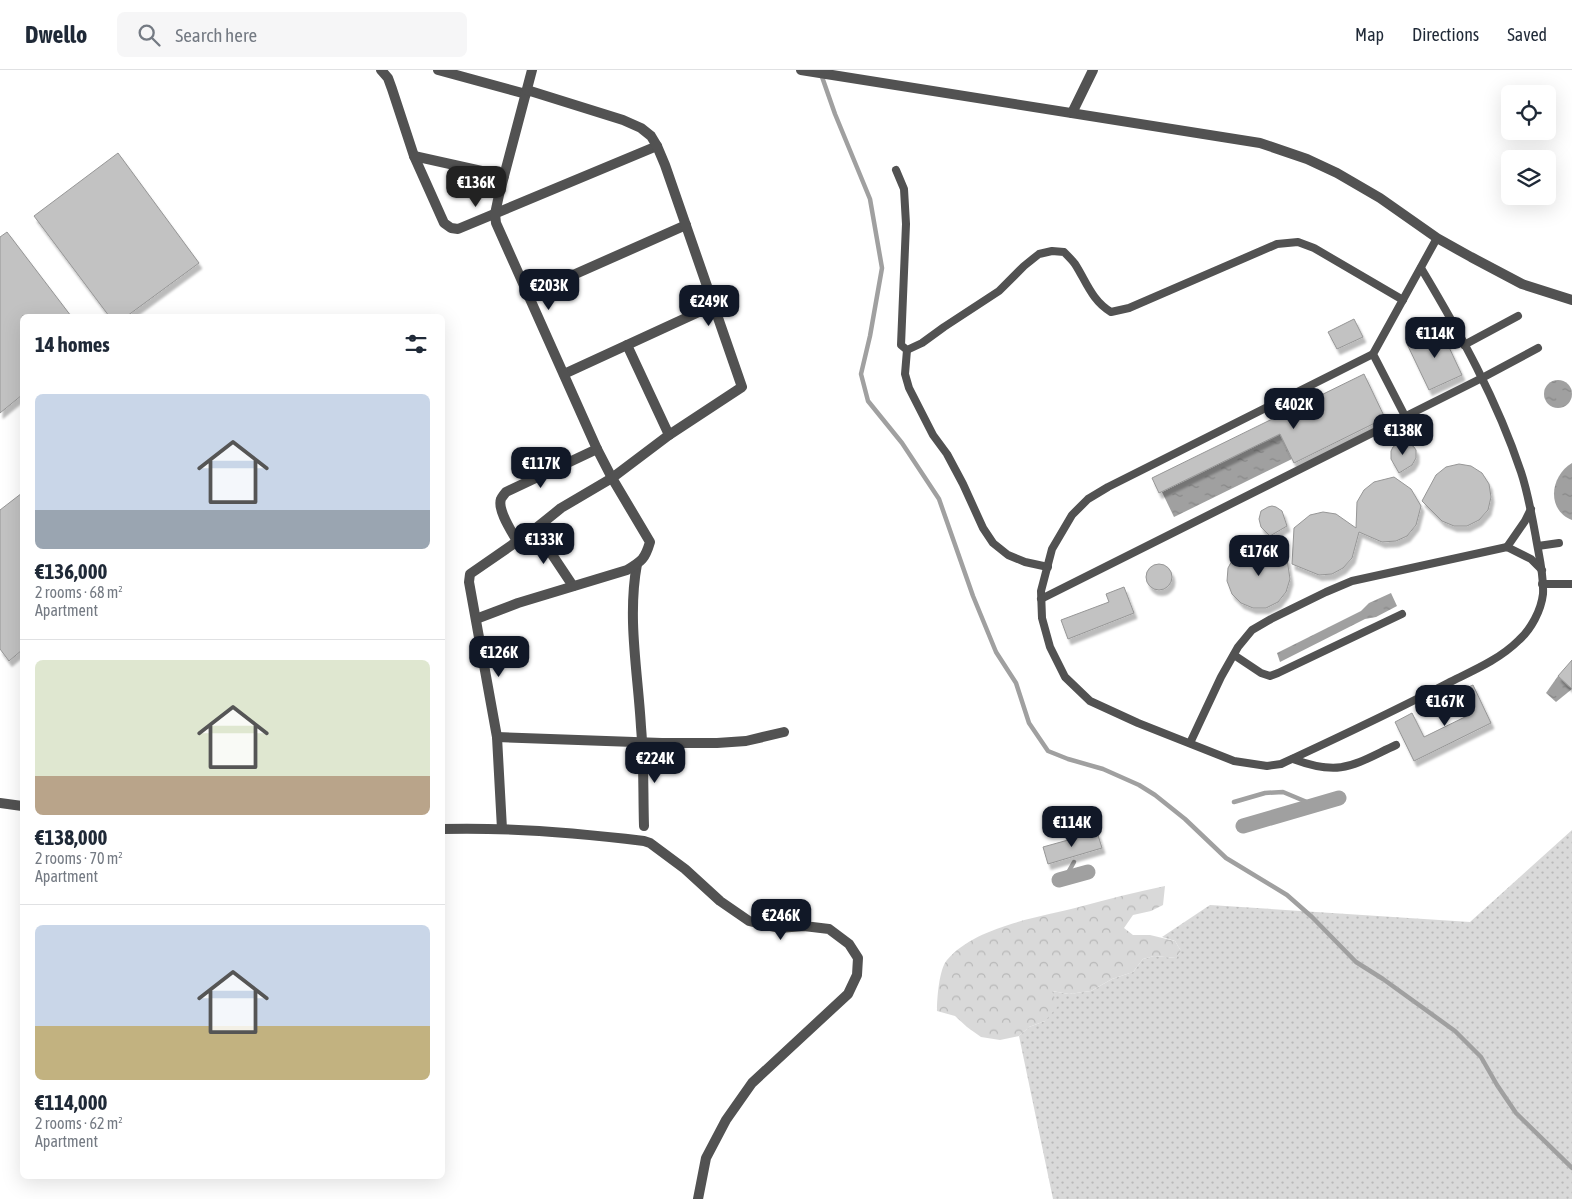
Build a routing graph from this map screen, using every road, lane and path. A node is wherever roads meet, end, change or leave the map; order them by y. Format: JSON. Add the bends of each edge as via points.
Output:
{"nodes":[{"id":1,"x":381,"y":70,"type":"edge"},
{"id":2,"x":438,"y":70,"type":"edge"},
{"id":3,"x":532,"y":70,"type":"edge"},
{"id":4,"x":801,"y":70,"type":"edge"},
{"id":5,"x":1093,"y":70,"type":"edge"},
{"id":6,"x":526,"y":92,"type":"junction"},
{"id":7,"x":1072,"y":113,"type":"junction"},
{"id":8,"x":657,"y":146,"type":"junction"},
{"id":9,"x":414,"y":156,"type":"junction"},
{"id":10,"x":896,"y":170,"type":"dead end"},
{"id":11,"x":504,"y":176,"type":"junction"},
{"id":12,"x":495,"y":214,"type":"junction"},
{"id":13,"x":686,"y":225,"type":"junction"},
{"id":14,"x":1437,"y":238,"type":"junction"},
{"id":15,"x":1421,"y":268,"type":"junction"},
{"id":16,"x":528,"y":295,"type":"junction"},
{"id":17,"x":1403,"y":300,"type":"junction"},
{"id":18,"x":1572,"y":300,"type":"edge"},
{"id":19,"x":714,"y":305,"type":"junction"},
{"id":20,"x":1518,"y":316,"type":"dead end"},
{"id":21,"x":1464,"y":344,"type":"junction"},
{"id":22,"x":627,"y":345,"type":"junction"},
{"id":23,"x":1538,"y":348,"type":"dead end"},
{"id":24,"x":907,"y":350,"type":"junction"},
{"id":25,"x":1372,"y":354,"type":"junction"},
{"id":26,"x":564,"y":374,"type":"junction"},
{"id":27,"x":1482,"y":378,"type":"junction"},
{"id":28,"x":1405,"y":416,"type":"junction"},
{"id":29,"x":669,"y":435,"type":"junction"},
{"id":30,"x":597,"y":449,"type":"junction"},
{"id":31,"x":612,"y":478,"type":"junction"},
{"id":32,"x":1531,"y":509,"type":"junction"},
{"id":33,"x":535,"y":529,"type":"junction"},
{"id":34,"x":517,"y":541,"type":"junction"},
{"id":35,"x":1559,"y":543,"type":"dead end"},
{"id":36,"x":1507,"y":546,"type":"junction"},
{"id":37,"x":1538,"y":546,"type":"junction"},
{"id":38,"x":637,"y":564,"type":"junction"},
{"id":39,"x":1048,"y":567,"type":"junction"},
{"id":40,"x":1542,"y":570,"type":"junction"},
{"id":41,"x":1542,"y":584,"type":"junction"},
{"id":42,"x":1572,"y":584,"type":"edge"},
{"id":43,"x":573,"y":586,"type":"junction"},
{"id":44,"x":1042,"y":599,"type":"junction"},
{"id":45,"x":1402,"y":614,"type":"dead end"},
{"id":46,"x":476,"y":619,"type":"junction"},
{"id":47,"x":1234,"y":654,"type":"junction"},
{"id":48,"x":784,"y":732,"type":"dead end"},
{"id":49,"x":497,"y":737,"type":"junction"},
{"id":50,"x":642,"y":742,"type":"junction"},
{"id":51,"x":1190,"y":743,"type":"junction"},
{"id":52,"x":1396,"y":745,"type":"dead end"},
{"id":53,"x":1293,"y":759,"type":"junction"},
{"id":54,"x":0,"y":803,"type":"edge"},
{"id":55,"x":20,"y":806,"type":"edge"},
{"id":56,"x":644,"y":826,"type":"dead end"},
{"id":57,"x":445,"y":829,"type":"edge"},
{"id":58,"x":502,"y":829,"type":"junction"},
{"id":59,"x":698,"y":1199,"type":"edge"}],
"edges":[{"from":1,"to":9,"type":"street","via":[[390,83]]},
{"from":2,"to":6,"type":"street"},
{"from":3,"to":6,"type":"street"},
{"from":4,"to":7,"type":"street"},
{"from":5,"to":7,"type":"street"},
{"from":6,"to":8,"type":"street","via":[[623,120],[641,128]]},
{"from":6,"to":11,"type":"street"},
{"from":7,"to":14,"type":"street","via":[[1260,144],[1306,159],[1380,198]]},
{"from":8,"to":12,"type":"street"},
{"from":8,"to":13,"type":"street"},
{"from":9,"to":11,"type":"street"},
{"from":9,"to":12,"type":"street","via":[[444,222],[450,228],[458,229]]},
{"from":10,"to":24,"type":"lane","via":[[904,189],[906,224],[901,345]]},
{"from":11,"to":12,"type":"street"},
{"from":12,"to":16,"type":"street"},
{"from":13,"to":16,"type":"street"},
{"from":13,"to":19,"type":"street"},
{"from":14,"to":15,"type":"lane"},
{"from":14,"to":18,"type":"street","via":[[1522,284]]},
{"from":15,"to":17,"type":"lane"},
{"from":15,"to":21,"type":"lane"},
{"from":16,"to":26,"type":"street"},
{"from":17,"to":24,"type":"lane","via":[[1298,242],[1277,244],[1129,308],[1111,312],[1088,289],[1064,252],[1052,251],[1039,254],[999,291]]},
{"from":17,"to":25,"type":"lane"},
{"from":19,"to":22,"type":"street"},
{"from":19,"to":29,"type":"street","via":[[742,387]]},
{"from":20,"to":21,"type":"lane"},
{"from":21,"to":27,"type":"lane"},
{"from":22,"to":26,"type":"street"},
{"from":22,"to":29,"type":"street"},
{"from":23,"to":27,"type":"lane"},
{"from":24,"to":39,"type":"lane","via":[[905,374],[909,388],[963,484],[983,528],[993,543],[1008,555]]},
{"from":25,"to":28,"type":"lane"},
{"from":25,"to":39,"type":"lane","via":[[1088,499],[1072,515],[1052,549]]},
{"from":26,"to":30,"type":"street"},
{"from":27,"to":28,"type":"lane"},
{"from":27,"to":32,"type":"lane","via":[[1522,473]]},
{"from":28,"to":44,"type":"lane"},
{"from":29,"to":31,"type":"street"},
{"from":30,"to":31,"type":"street"},
{"from":30,"to":34,"type":"street","via":[[506,492],[501,498],[501,506]]},
{"from":31,"to":33,"type":"street","via":[[561,508]]},
{"from":31,"to":38,"type":"street","via":[[650,542],[646,555]]},
{"from":32,"to":36,"type":"lane"},
{"from":32,"to":37,"type":"lane"},
{"from":33,"to":34,"type":"street"},
{"from":33,"to":43,"type":"street"},
{"from":34,"to":46,"type":"street","via":[[470,574]]},
{"from":35,"to":37,"type":"lane"},
{"from":36,"to":40,"type":"lane"},
{"from":36,"to":47,"type":"lane","via":[[1352,581],[1252,630]]},
{"from":37,"to":40,"type":"lane"},
{"from":38,"to":43,"type":"street"},
{"from":38,"to":50,"type":"street","via":[[633,583],[633,640]]},
{"from":39,"to":44,"type":"lane"},
{"from":40,"to":41,"type":"lane"},
{"from":41,"to":42,"type":"lane"},
{"from":41,"to":53,"type":"lane","via":[[1543,596],[1535,621],[1497,658]]},
{"from":43,"to":46,"type":"street"},
{"from":44,"to":51,"type":"lane","via":[[1042,618],[1050,647],[1065,677],[1090,701]]},
{"from":45,"to":47,"type":"lane","via":[[1270,676]]},
{"from":46,"to":49,"type":"street"},
{"from":47,"to":51,"type":"lane"},
{"from":48,"to":50,"type":"street","via":[[733,742]]},
{"from":49,"to":50,"type":"street"},
{"from":49,"to":58,"type":"street"},
{"from":50,"to":56,"type":"street"},
{"from":51,"to":53,"type":"lane","via":[[1234,761],[1267,766]]},
{"from":52,"to":53,"type":"lane","via":[[1340,768],[1312,766]]},
{"from":54,"to":55,"type":"street"},
{"from":57,"to":58,"type":"street"},
{"from":58,"to":59,"type":"street","via":[[650,843],[749,921],[779,928],[829,929],[849,944],[858,958],[857,975],[848,994],[752,1083],[726,1120],[706,1158]]}]}
